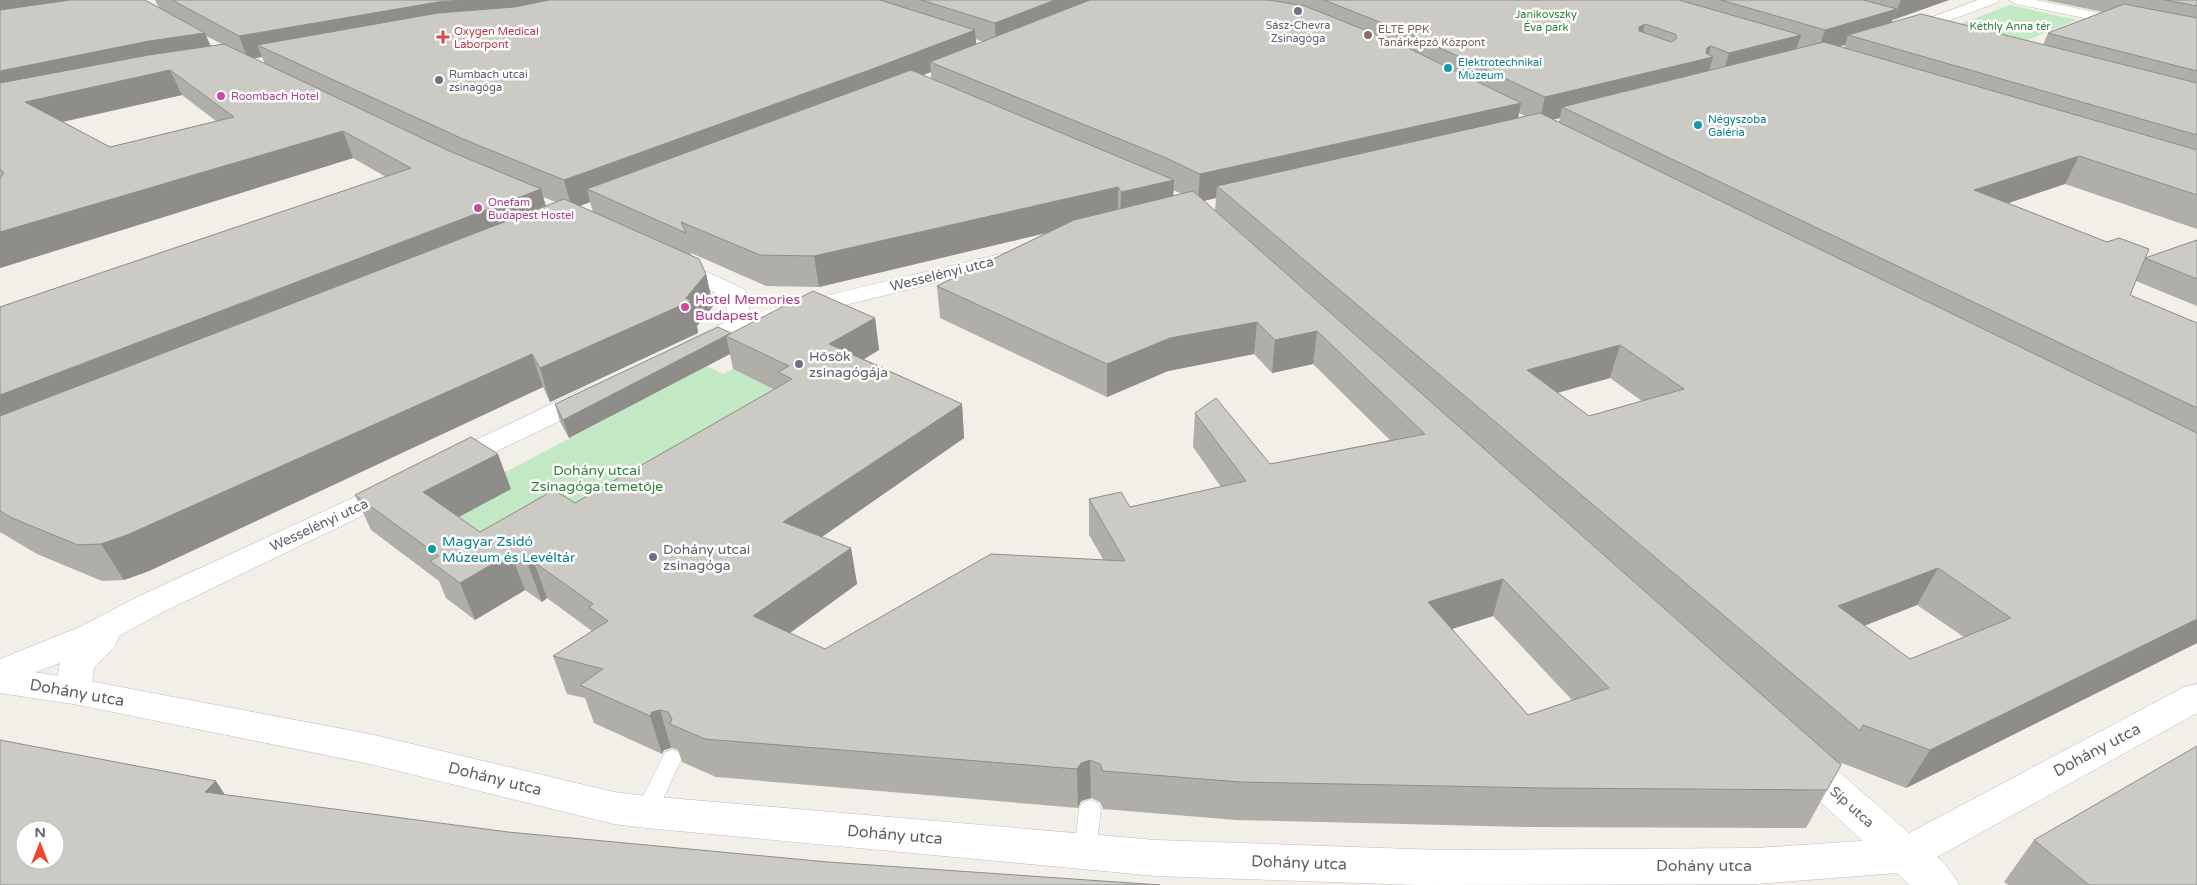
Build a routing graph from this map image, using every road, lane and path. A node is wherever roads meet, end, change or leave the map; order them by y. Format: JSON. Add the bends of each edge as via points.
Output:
{"nodes":[{"id":1,"x":1991,"y":0,"type":"edge"},
{"id":2,"x":2016,"y":0,"type":"edge"},
{"id":3,"x":2111,"y":20,"type":"junction"},
{"id":4,"x":2086,"y":30,"type":"edge"},
{"id":5,"x":1891,"y":31,"type":"edge"},
{"id":6,"x":1910,"y":31,"type":"junction"},
{"id":7,"x":2197,"y":37,"type":"edge"},
{"id":8,"x":1938,"y":38,"type":"edge"},
{"id":9,"x":1041,"y":250,"type":"edge"},
{"id":10,"x":658,"y":258,"type":"edge"},
{"id":11,"x":740,"y":324,"type":"junction"},
{"id":12,"x":677,"y":355,"type":"edge"},
{"id":13,"x":614,"y":385,"type":"edge"},
{"id":14,"x":113,"y":627,"type":"junction"},
{"id":15,"x":0,"y":672,"type":"edge"},
{"id":16,"x":0,"y":680,"type":"edge"},
{"id":17,"x":73,"y":691,"type":"junction"},
{"id":18,"x":2197,"y":697,"type":"edge"},
{"id":19,"x":1783,"y":745,"type":"edge"},
{"id":20,"x":672,"y":758,"type":"edge"},
{"id":21,"x":1090,"y":808,"type":"dead end"},
{"id":22,"x":646,"y":812,"type":"junction"},
{"id":23,"x":1085,"y":852,"type":"junction"},
{"id":24,"x":1905,"y":855,"type":"junction"},
{"id":25,"x":1938,"y":885,"type":"edge"}],
"edges":[{"from":1,"to":6,"type":"street"},
{"from":2,"to":3,"type":"street"},
{"from":3,"to":4,"type":"street"},
{"from":3,"to":7,"type":"street"},
{"from":5,"to":6,"type":"street"},
{"from":6,"to":8,"type":"street"},
{"from":9,"to":11,"type":"street","name":"Wesselényi utca"},
{"from":10,"to":11,"type":"street","via":[[736,294]]},
{"from":11,"to":12,"type":"street","name":"Wesselényi utca"},
{"from":13,"to":14,"type":"street","name":"Wesselényi utca","via":[[148,606]]},
{"from":14,"to":15,"type":"street","name":"Wesselényi utca","via":[[40,659]]},
{"from":14,"to":17,"type":"street","name":"Wesselényi utca","via":[[77,664]]},
{"from":16,"to":17,"type":"street","name":"Dohány utca"},
{"from":17,"to":22,"type":"street","name":"Dohány utca","via":[[370,749],[614,808]]},
{"from":18,"to":24,"type":"street","name":"Dohány utca"},
{"from":19,"to":24,"type":"street","name":"Síp utca"},
{"from":20,"to":22,"type":"lane"},
{"from":21,"to":23,"type":"lane"},
{"from":22,"to":23,"type":"street","name":"Dohány utca"},
{"from":23,"to":24,"type":"street","name":"Dohány utca","via":[[1156,858],[1440,868],[1756,866]]},
{"from":24,"to":25,"type":"street","name":"Síp utca"}]}
